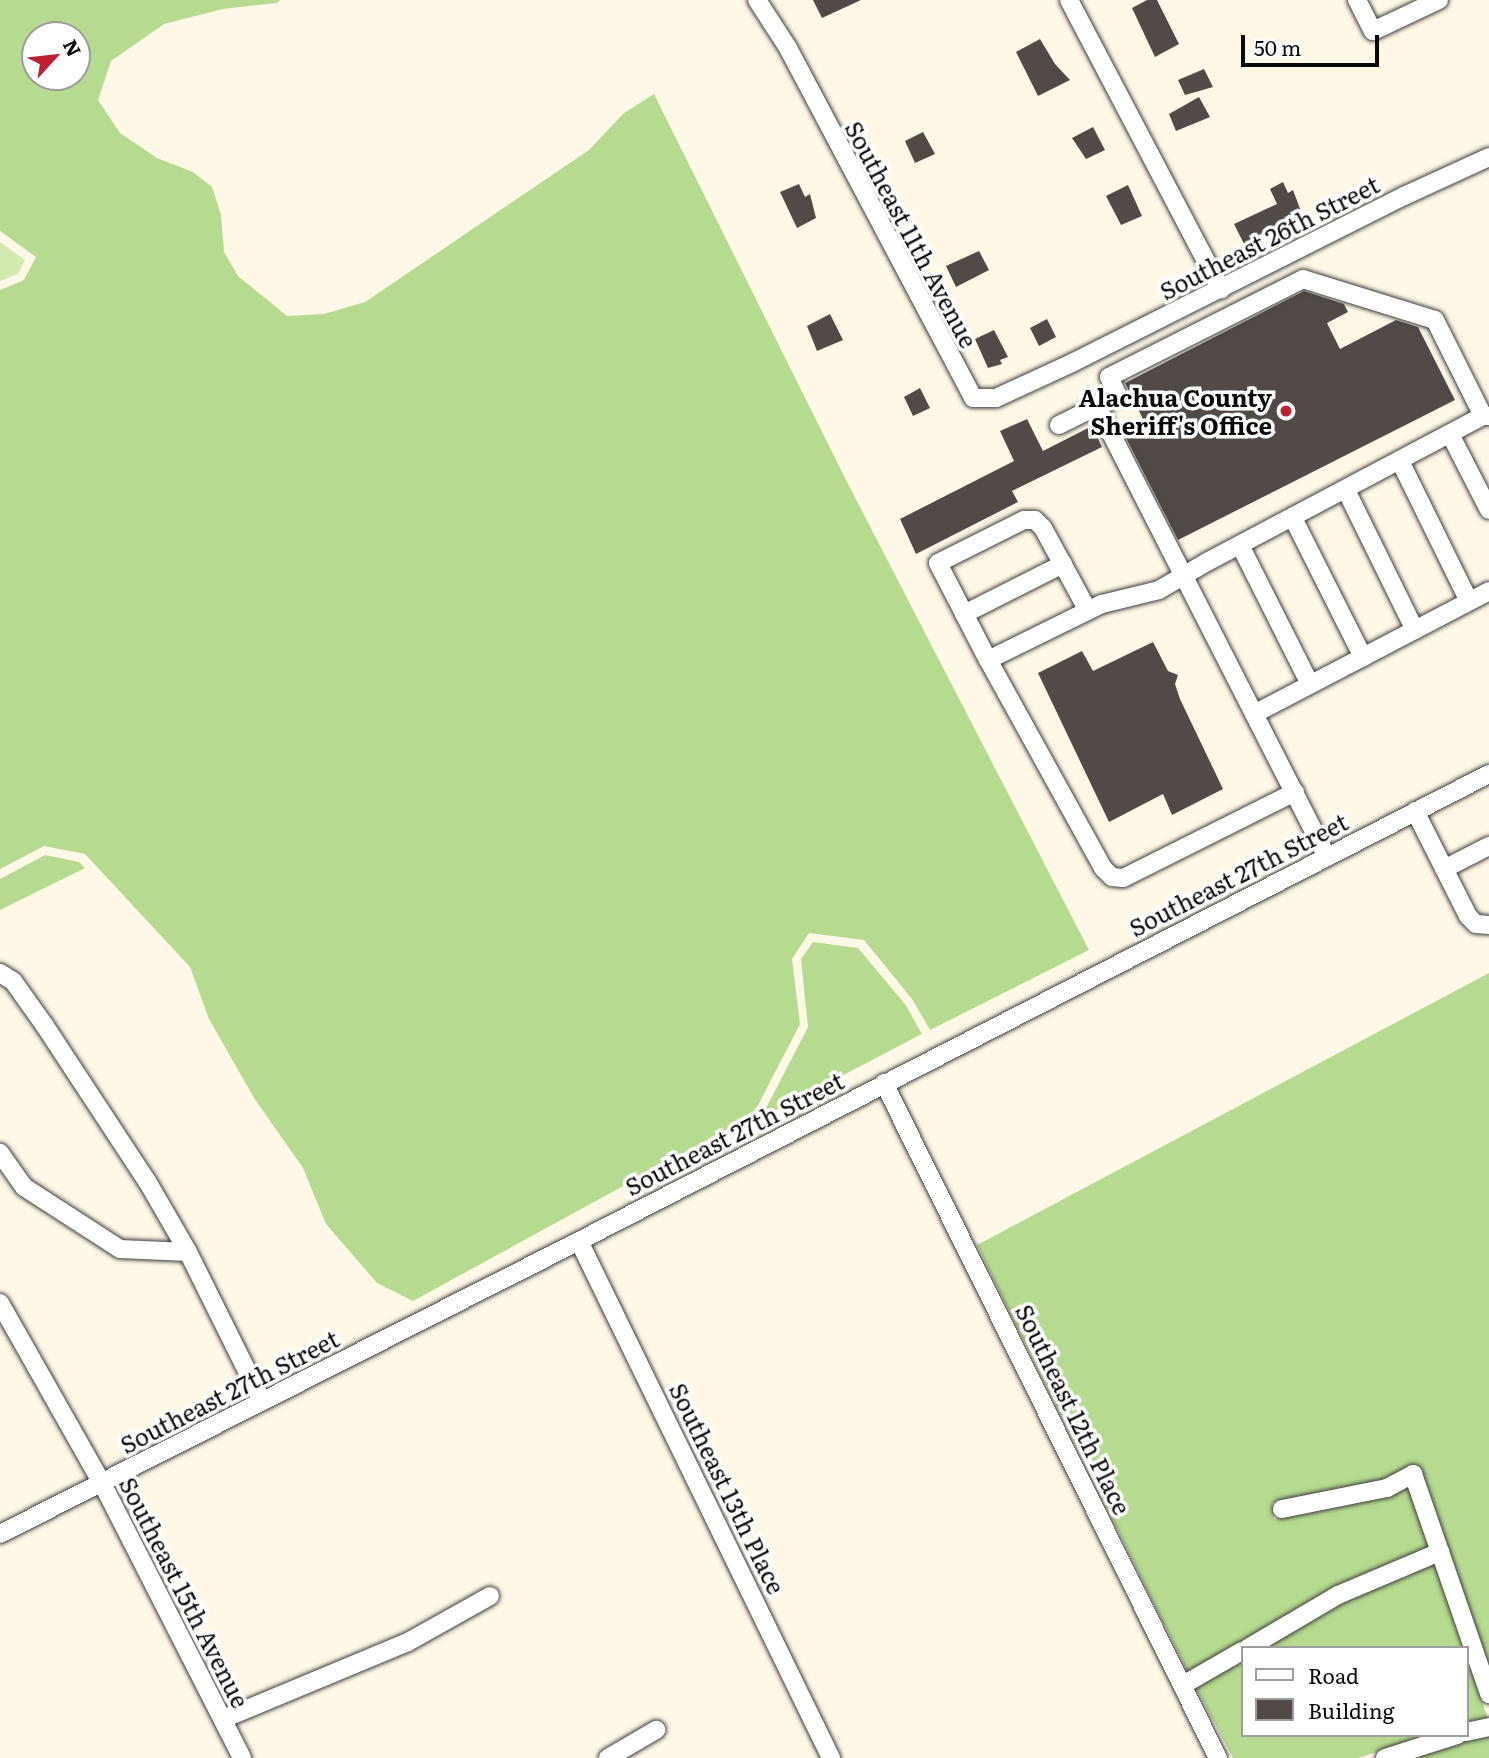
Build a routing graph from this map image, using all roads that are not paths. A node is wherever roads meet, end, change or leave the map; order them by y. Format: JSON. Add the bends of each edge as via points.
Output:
{"nodes":[{"id":1,"x":757,"y":0,"type":"edge"},
{"id":2,"x":1069,"y":0,"type":"edge"},
{"id":3,"x":1357,"y":0,"type":"edge"},
{"id":4,"x":1439,"y":0,"type":"edge"},
{"id":5,"x":1489,"y":157,"type":"edge"},
{"id":6,"x":1221,"y":289,"type":"junction"},
{"id":7,"x":1072,"y":363,"type":"joint"},
{"id":8,"x":1097,"y":406,"type":"junction"},
{"id":9,"x":1486,"y":416,"type":"edge"},
{"id":10,"x":1059,"y":425,"type":"dead end"},
{"id":11,"x":1450,"y":434,"type":"junction"},
{"id":12,"x":1400,"y":461,"type":"junction"},
{"id":13,"x":1346,"y":490,"type":"junction"},
{"id":14,"x":1489,"y":510,"type":"edge"},
{"id":15,"x":1293,"y":517,"type":"junction"},
{"id":16,"x":1240,"y":545,"type":"junction"},
{"id":17,"x":1063,"y":564,"type":"junction"},
{"id":18,"x":1183,"y":576,"type":"junction"},
{"id":19,"x":1489,"y":591,"type":"edge"},
{"id":20,"x":1469,"y":601,"type":"junction"},
{"id":21,"x":1088,"y":611,"type":"junction"},
{"id":22,"x":964,"y":614,"type":"junction"},
{"id":23,"x":1415,"y":630,"type":"junction"},
{"id":24,"x":1363,"y":657,"type":"junction"},
{"id":25,"x":988,"y":660,"type":"junction"},
{"id":26,"x":1310,"y":684,"type":"junction"},
{"id":27,"x":1254,"y":714,"type":"junction"},
{"id":28,"x":1489,"y":774,"type":"edge"},
{"id":29,"x":1294,"y":792,"type":"junction"},
{"id":30,"x":1415,"y":811,"type":"junction"},
{"id":31,"x":1489,"y":846,"type":"edge"},
{"id":32,"x":1327,"y":857,"type":"junction"},
{"id":33,"x":1444,"y":869,"type":"junction"},
{"id":34,"x":1489,"y":925,"type":"edge"},
{"id":35,"x":0,"y":973,"type":"edge"},
{"id":36,"x":884,"y":1083,"type":"junction"},
{"id":37,"x":0,"y":1153,"type":"edge"},
{"id":38,"x":579,"y":1241,"type":"junction"},
{"id":39,"x":188,"y":1252,"type":"junction"},
{"id":40,"x":0,"y":1303,"type":"edge"},
{"id":41,"x":262,"y":1401,"type":"junction"},
{"id":42,"x":102,"y":1483,"type":"junction"},
{"id":43,"x":1282,"y":1509,"type":"dead end"},
{"id":44,"x":0,"y":1534,"type":"edge"},
{"id":45,"x":1440,"y":1552,"type":"junction"},
{"id":46,"x":490,"y":1596,"type":"dead end"},
{"id":47,"x":1251,"y":1646,"type":"edge"},
{"id":48,"x":1240,"y":1652,"type":"edge"},
{"id":49,"x":1182,"y":1685,"type":"junction"},
{"id":50,"x":1489,"y":1694,"type":"edge"},
{"id":51,"x":223,"y":1720,"type":"junction"},
{"id":52,"x":1489,"y":1727,"type":"edge"},
{"id":53,"x":656,"y":1730,"type":"dead end"},
{"id":54,"x":1468,"y":1732,"type":"edge"},
{"id":55,"x":1451,"y":1737,"type":"edge"},
{"id":56,"x":242,"y":1758,"type":"edge"},
{"id":57,"x":608,"y":1758,"type":"edge"},
{"id":58,"x":831,"y":1758,"type":"edge"},
{"id":59,"x":1218,"y":1758,"type":"edge"},
{"id":60,"x":1385,"y":1758,"type":"edge"}],
"edges":[{"from":1,"to":7,"type":"street","name":"Southeast 11th Avenue","via":[[788,48],[973,398],[996,398]]},
{"from":2,"to":6,"type":"street"},
{"from":3,"to":4,"type":"street","via":[[1373,31]]},
{"from":5,"to":6,"type":"street","name":"Southeast 26th Street"},
{"from":6,"to":7,"type":"street","name":"Southeast 26th Street"},
{"from":8,"to":9,"type":"street","via":[[1118,396],[1109,377],[1303,279],[1435,320]]},
{"from":8,"to":10,"type":"street"},
{"from":8,"to":18,"type":"street"},
{"from":9,"to":11,"type":"street"},
{"from":11,"to":12,"type":"street"},
{"from":11,"to":14,"type":"street"},
{"from":12,"to":13,"type":"street"},
{"from":12,"to":20,"type":"street"},
{"from":13,"to":15,"type":"street"},
{"from":13,"to":23,"type":"street"},
{"from":15,"to":16,"type":"street"},
{"from":15,"to":24,"type":"street"},
{"from":16,"to":18,"type":"street"},
{"from":16,"to":26,"type":"street"},
{"from":17,"to":21,"type":"street"},
{"from":17,"to":22,"type":"street"},
{"from":17,"to":22,"type":"street","via":[[1035,520],[1024,520],[938,563]]},
{"from":18,"to":21,"type":"street","via":[[1147,595],[1117,597]]},
{"from":18,"to":27,"type":"street"},
{"from":19,"to":20,"type":"street"},
{"from":20,"to":23,"type":"street"},
{"from":21,"to":25,"type":"street"},
{"from":22,"to":25,"type":"street"},
{"from":23,"to":24,"type":"street"},
{"from":24,"to":26,"type":"street"},
{"from":25,"to":29,"type":"street","via":[[1112,877],[1123,878]]},
{"from":26,"to":27,"type":"street"},
{"from":27,"to":29,"type":"street"},
{"from":28,"to":30,"type":"street","name":"Southeast 27th Street"},
{"from":29,"to":32,"type":"street"},
{"from":30,"to":32,"type":"street","name":"Southeast 27th Street"},
{"from":30,"to":33,"type":"street"},
{"from":31,"to":33,"type":"street"},
{"from":32,"to":36,"type":"street","name":"Southeast 27th Street"},
{"from":33,"to":34,"type":"street","via":[[1468,916],[1476,924]]},
{"from":35,"to":39,"type":"street","via":[[13,981],[46,1026]]},
{"from":36,"to":38,"type":"street","name":"Southeast 27th Street"},
{"from":36,"to":49,"type":"street","name":"Southeast 12th Place"},
{"from":37,"to":39,"type":"street","via":[[24,1187],[120,1250]]},
{"from":38,"to":41,"type":"street","name":"Southeast 27th Street"},
{"from":38,"to":58,"type":"street","name":"Southeast 13th Place"},
{"from":39,"to":41,"type":"street"},
{"from":40,"to":42,"type":"street","name":"Southeast 15th Avenue"},
{"from":41,"to":42,"type":"street","name":"Southeast 27th Street"},
{"from":42,"to":44,"type":"street","name":"Southeast 27th Street"},
{"from":42,"to":51,"type":"street","name":"Southeast 15th Avenue"},
{"from":43,"to":45,"type":"street","via":[[1387,1488],[1413,1474]]},
{"from":45,"to":47,"type":"street","via":[[1338,1595]]},
{"from":45,"to":50,"type":"street"},
{"from":46,"to":51,"type":"street","via":[[408,1642]]},
{"from":48,"to":49,"type":"street"},
{"from":49,"to":59,"type":"street","name":"Southeast 12th Place"},
{"from":51,"to":56,"type":"street","name":"Southeast 15th Avenue"},
{"from":52,"to":54,"type":"street"},
{"from":53,"to":57,"type":"street"},
{"from":55,"to":60,"type":"street"}]}
